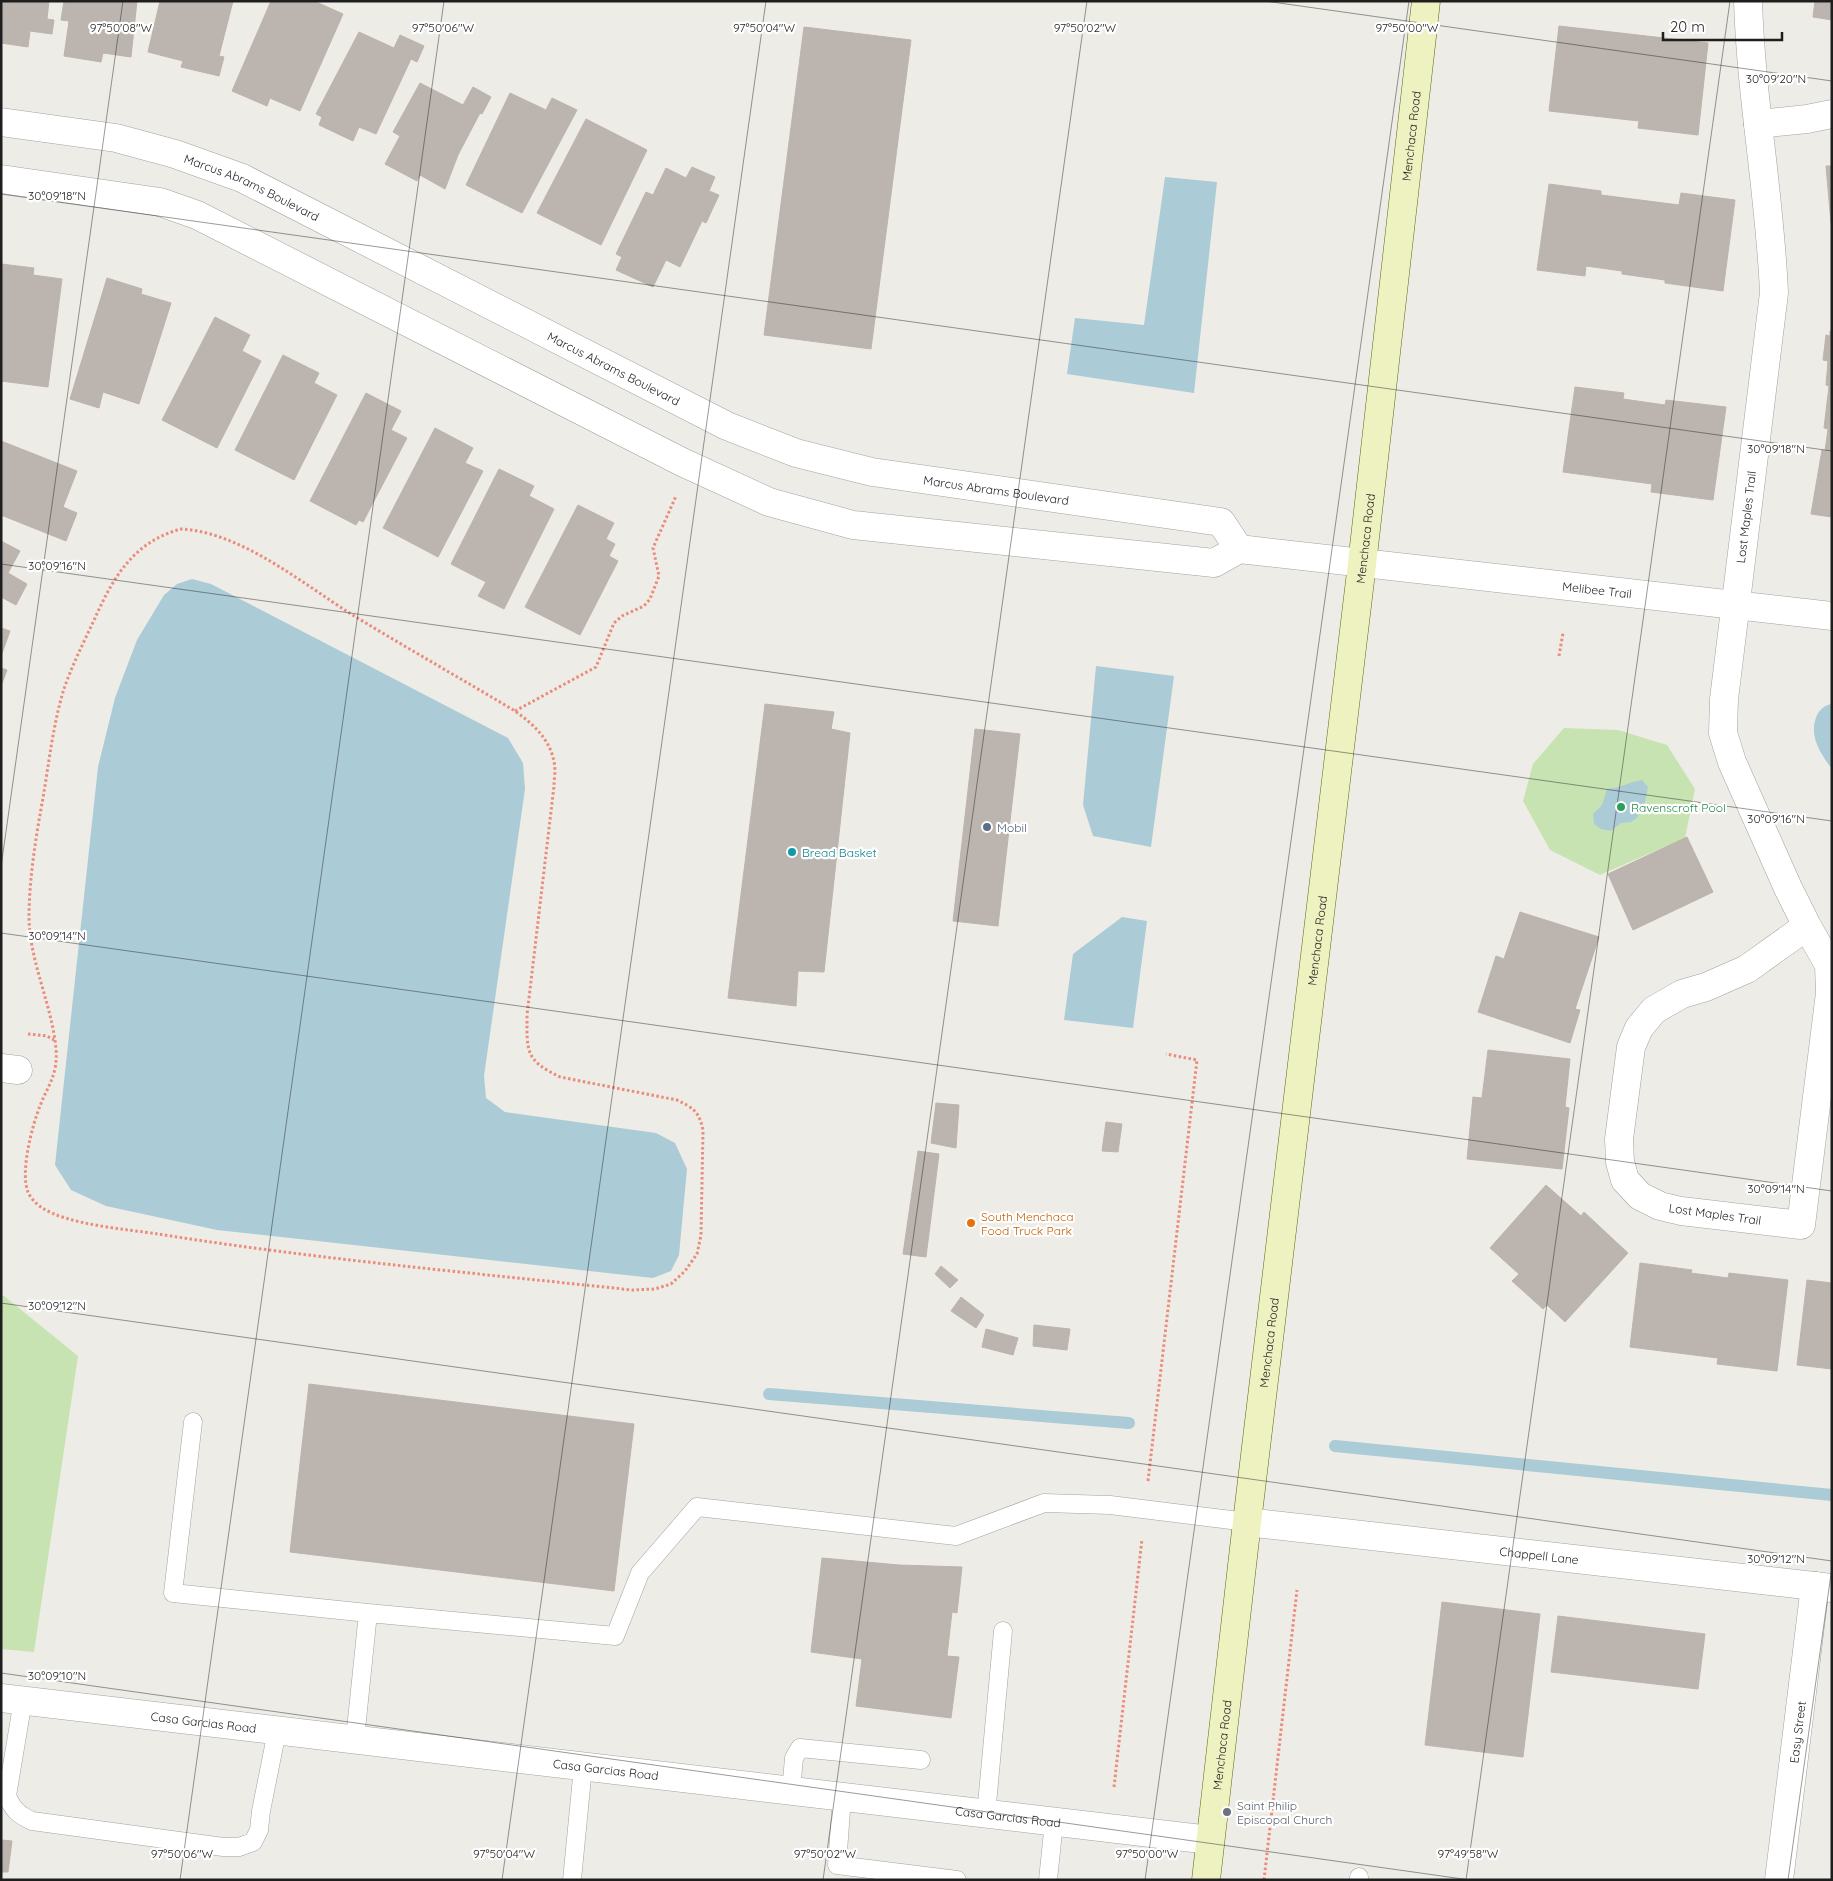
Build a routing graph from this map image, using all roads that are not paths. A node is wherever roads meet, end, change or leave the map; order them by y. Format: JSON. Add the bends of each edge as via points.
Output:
{"nodes":[{"id":1,"x":1426,"y":1,"type":"edge"},
{"id":2,"x":1748,"y":1,"type":"edge"},
{"id":3,"x":1832,"y":114,"type":"edge"},
{"id":4,"x":1,"y":122,"type":"edge"},
{"id":5,"x":1758,"y":124,"type":"junction"},
{"id":6,"x":1,"y":179,"type":"edge"},
{"id":7,"x":1240,"y":549,"type":"junction"},
{"id":8,"x":1362,"y":564,"type":"junction"},
{"id":9,"x":1735,"y":604,"type":"junction"},
{"id":10,"x":1832,"y":616,"type":"edge"},
{"id":11,"x":1807,"y":926,"type":"junction"},
{"id":12,"x":193,"y":1422,"type":"dead end"},
{"id":13,"x":1247,"y":1522,"type":"junction"},
{"id":14,"x":1823,"y":1587,"type":"edge"},
{"id":15,"x":368,"y":1613,"type":"junction"},
{"id":16,"x":1003,"y":1631,"type":"dead end"},
{"id":17,"x":12,"y":1699,"type":"edge"},
{"id":18,"x":277,"y":1731,"type":"junction"},
{"id":19,"x":355,"y":1740,"type":"junction"},
{"id":20,"x":921,"y":1760,"type":"dead end"},
{"id":21,"x":583,"y":1767,"type":"junction"},
{"id":22,"x":791,"y":1792,"type":"junction"},
{"id":23,"x":842,"y":1797,"type":"junction"},
{"id":24,"x":986,"y":1815,"type":"junction"},
{"id":25,"x":1054,"y":1822,"type":"junction"},
{"id":26,"x":1210,"y":1840,"type":"junction"},
{"id":27,"x":572,"y":1880,"type":"edge"},
{"id":28,"x":957,"y":1880,"type":"edge"},
{"id":29,"x":1048,"y":1880,"type":"edge"},
{"id":30,"x":1206,"y":1880,"type":"edge"},
{"id":31,"x":1779,"y":1880,"type":"edge"}],
"edges":[{"from":1,"to":8,"type":"main road","name":"Menchaca Road"},
{"from":2,"to":5,"type":"street","name":"Lost Maples Trail"},
{"from":3,"to":5,"type":"street"},
{"from":4,"to":7,"type":"street","name":"Marcus Abrams Boulevard","via":[[116,138],[175,154],[242,178],[727,426],[796,453],[872,472],[1221,522]]},
{"from":5,"to":9,"type":"street","name":"Lost Maples Trail","via":[[1772,244],[1774,293]]},
{"from":6,"to":7,"type":"street","via":[[160,202],[197,215],[682,462],[769,502],[853,525],[1214,563]]},
{"from":7,"to":8,"type":"street"},
{"from":8,"to":9,"type":"street","name":"Melibee Trail"},
{"from":8,"to":13,"type":"main road","name":"Menchaca Road"},
{"from":9,"to":10,"type":"street","name":"Melibee Trail"},
{"from":9,"to":11,"type":"street","name":"Lost Maples Trail","via":[[1724,699],[1724,733],[1732,762]]},
{"from":11,"to":11,"type":"street","name":"Lost Maples Trail","via":[[1829,964],[1830,993],[1801,1225],[1681,1211],[1660,1206],[1640,1196],[1625,1180],[1619,1139],[1631,1047],[1639,1028],[1654,1010],[1682,994],[1747,969]]},
{"from":12,"to":15,"type":"lane","via":[[173,1593]]},
{"from":13,"to":14,"type":"street","name":"Chappell Lane"},
{"from":13,"to":15,"type":"lane","via":[[1110,1505],[1044,1503],[956,1536],[697,1507],[640,1573],[615,1636]]},
{"from":13,"to":26,"type":"main road","name":"Menchaca Road"},
{"from":14,"to":31,"type":"street","name":"Easy Street"},
{"from":15,"to":19,"type":"lane"},
{"from":16,"to":24,"type":"lane"},
{"from":17,"to":18,"type":"street","name":"Casa Garcias Road"},
{"from":17,"to":18,"type":"lane","via":[[7,1796],[12,1808],[20,1815],[32,1821],[223,1848],[253,1842],[259,1830]]},
{"from":18,"to":19,"type":"street","name":"Casa Garcias Road"},
{"from":19,"to":21,"type":"street","name":"Casa Garcias Road"},
{"from":20,"to":22,"type":"lane","via":[[800,1748],[794,1758]]},
{"from":21,"to":22,"type":"street","name":"Casa Garcias Road"},
{"from":21,"to":27,"type":"lane"},
{"from":22,"to":23,"type":"street","name":"Casa Garcias Road"},
{"from":23,"to":24,"type":"street","name":"Casa Garcias Road"},
{"from":23,"to":28,"type":"lane","via":[[837,1865]]},
{"from":24,"to":25,"type":"street","name":"Casa Garcias Road"},
{"from":25,"to":26,"type":"street","name":"Casa Garcias Road"},
{"from":25,"to":29,"type":"lane"},
{"from":26,"to":30,"type":"main road","name":"Menchaca Road"}]}
